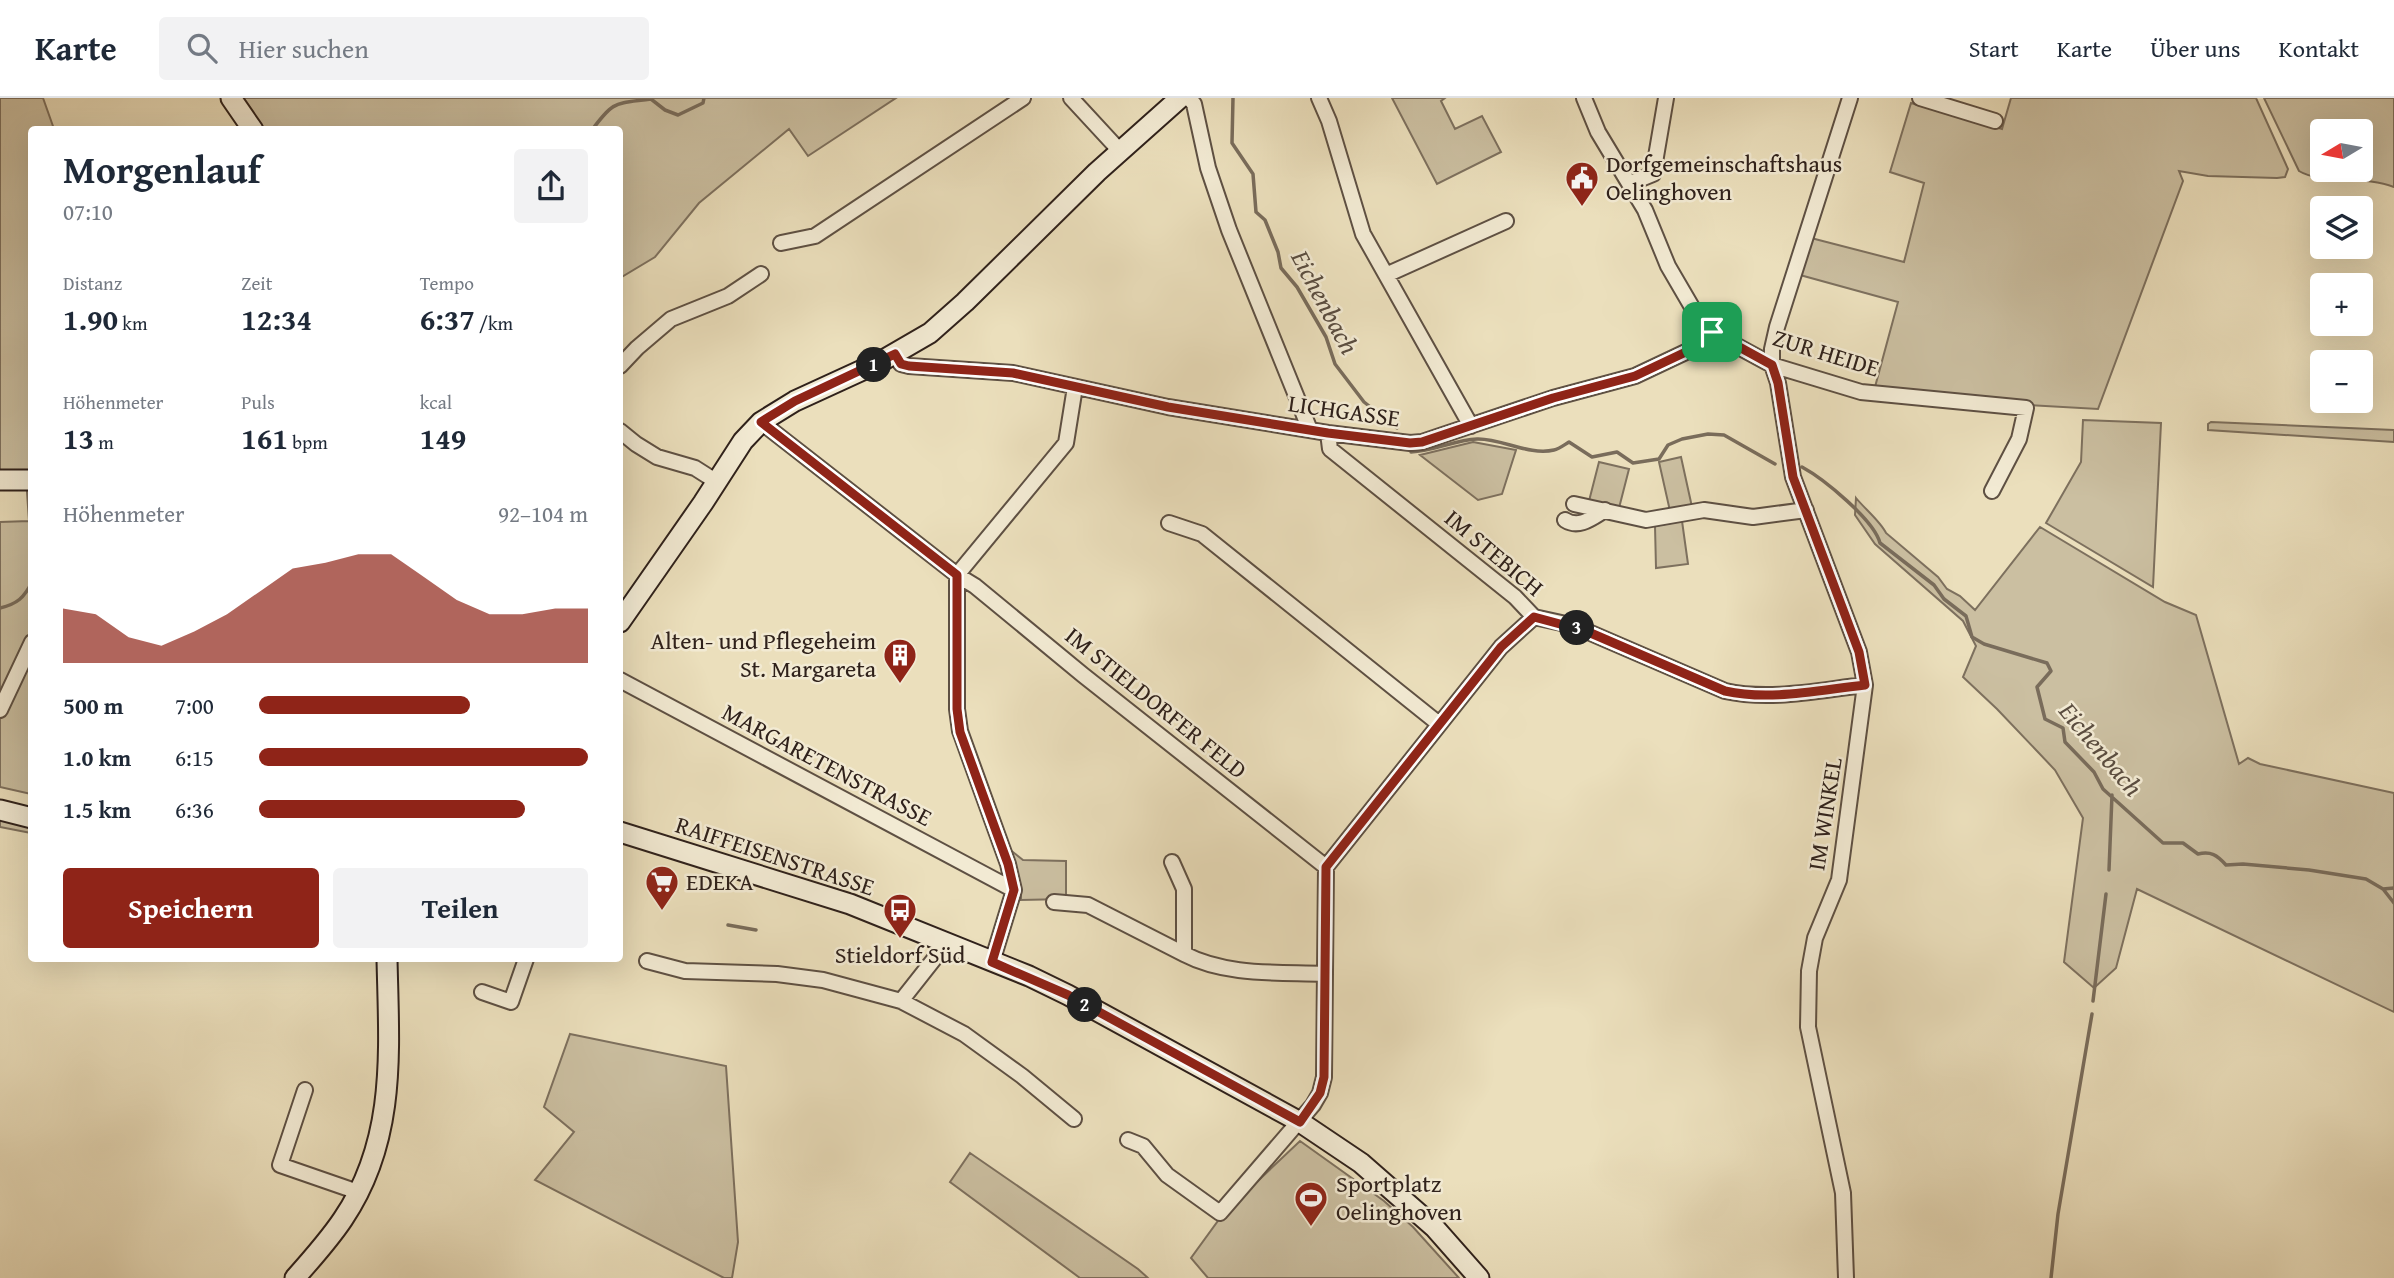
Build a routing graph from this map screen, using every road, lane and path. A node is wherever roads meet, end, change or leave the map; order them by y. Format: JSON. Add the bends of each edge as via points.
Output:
{"nodes":[{"id":1,"x":231,"y":98,"type":"edge"},
{"id":2,"x":1023,"y":98,"type":"edge"},
{"id":3,"x":1071,"y":98,"type":"edge"},
{"id":4,"x":1180,"y":98,"type":"edge"},
{"id":5,"x":1189,"y":98,"type":"edge"},
{"id":6,"x":1319,"y":98,"type":"edge"},
{"id":7,"x":1584,"y":98,"type":"edge"},
{"id":8,"x":1666,"y":98,"type":"edge"},
{"id":9,"x":1850,"y":98,"type":"edge"},
{"id":10,"x":1920,"y":98,"type":"edge"},
{"id":11,"x":1994,"y":121,"type":"dead end"},
{"id":12,"x":250,"y":126,"type":"edge"},
{"id":13,"x":1120,"y":151,"type":"junction"},
{"id":14,"x":1631,"y":183,"type":"junction"},
{"id":15,"x":1506,"y":221,"type":"dead end"},
{"id":16,"x":782,"y":243,"type":"dead end"},
{"id":17,"x":761,"y":274,"type":"dead end"},
{"id":18,"x":1386,"y":275,"type":"junction"},
{"id":19,"x":1712,"y":332,"type":"junction"},
{"id":20,"x":895,"y":354,"type":"junction"},
{"id":21,"x":623,"y":363,"type":"edge"},
{"id":22,"x":1772,"y":365,"type":"junction"},
{"id":23,"x":1075,"y":387,"type":"junction"},
{"id":24,"x":761,"y":422,"type":"junction"},
{"id":25,"x":1471,"y":426,"type":"junction"},
{"id":26,"x":1310,"y":430,"type":"junction"},
{"id":27,"x":623,"y":433,"type":"edge"},
{"id":28,"x":1328,"y":433,"type":"junction"},
{"id":29,"x":0,"y":480,"type":"edge"},
{"id":30,"x":28,"y":480,"type":"edge"},
{"id":31,"x":717,"y":482,"type":"junction"},
{"id":32,"x":1992,"y":491,"type":"dead end"},
{"id":33,"x":1573,"y":504,"type":"dead end"},
{"id":34,"x":1605,"y":510,"type":"junction"},
{"id":35,"x":1806,"y":510,"type":"junction"},
{"id":36,"x":1565,"y":520,"type":"dead end"},
{"id":37,"x":1169,"y":523,"type":"dead end"},
{"id":38,"x":957,"y":575,"type":"junction"},
{"id":39,"x":623,"y":615,"type":"edge"},
{"id":40,"x":1534,"y":617,"type":"junction"},
{"id":41,"x":28,"y":650,"type":"edge"},
{"id":42,"x":623,"y":682,"type":"edge"},
{"id":43,"x":1865,"y":685,"type":"junction"},
{"id":44,"x":0,"y":710,"type":"edge"},
{"id":45,"x":1439,"y":724,"type":"junction"},
{"id":46,"x":0,"y":810,"type":"edge"},
{"id":47,"x":28,"y":817,"type":"edge"},
{"id":48,"x":623,"y":833,"type":"edge"},
{"id":49,"x":1172,"y":862,"type":"dead end"},
{"id":50,"x":1326,"y":867,"type":"junction"},
{"id":51,"x":1014,"y":890,"type":"junction"},
{"id":52,"x":1054,"y":902,"type":"dead end"},
{"id":53,"x":946,"y":944,"type":"junction"},
{"id":54,"x":1184,"y":954,"type":"junction"},
{"id":55,"x":647,"y":961,"type":"dead end"},
{"id":56,"x":387,"y":962,"type":"edge"},
{"id":57,"x":525,"y":962,"type":"edge"},
{"id":58,"x":992,"y":962,"type":"junction"},
{"id":59,"x":1324,"y":974,"type":"junction"},
{"id":60,"x":482,"y":992,"type":"dead end"},
{"id":61,"x":901,"y":1001,"type":"junction"},
{"id":62,"x":305,"y":1090,"type":"dead end"},
{"id":63,"x":1074,"y":1119,"type":"dead end"},
{"id":64,"x":1300,"y":1122,"type":"junction"},
{"id":65,"x":1128,"y":1140,"type":"dead end"},
{"id":66,"x":358,"y":1192,"type":"junction"},
{"id":67,"x":295,"y":1278,"type":"edge"},
{"id":68,"x":1479,"y":1278,"type":"edge"},
{"id":69,"x":1846,"y":1278,"type":"edge"}],
"edges":[{"from":1,"to":12,"type":"main road"},
{"from":2,"to":16,"type":"street","via":[[814,236]]},
{"from":3,"to":13,"type":"street"},
{"from":4,"to":13,"type":"main road"},
{"from":5,"to":26,"type":"street","via":[[1229,230]]},
{"from":6,"to":18,"type":"street","via":[[1363,234]]},
{"from":7,"to":14,"type":"street","name":"ZUR HEIDE","via":[[1598,132]]},
{"from":8,"to":14,"type":"street","via":[[1653,174]]},
{"from":9,"to":22,"type":"street","via":[[1777,327]]},
{"from":10,"to":11,"type":"street"},
{"from":13,"to":20,"type":"main road","via":[[965,302],[930,333]]},
{"from":14,"to":19,"type":"street","name":"ZUR HEIDE","via":[[1668,267]]},
{"from":15,"to":18,"type":"street"},
{"from":17,"to":21,"type":"street","via":[[728,296],[671,319]]},
{"from":18,"to":25,"type":"street"},
{"from":19,"to":22,"type":"street","name":"ZUR HEIDE"},
{"from":19,"to":25,"type":"street","name":"LICHGASSE","via":[[1707,342],[1635,376]]},
{"from":20,"to":23,"type":"street","name":"LICHGASSE","via":[[901,364],[909,366],[1013,373]]},
{"from":20,"to":24,"type":"main road"},
{"from":22,"to":32,"type":"street","name":"ZUR HEIDE","via":[[1861,392],[2026,408],[2020,439]]},
{"from":22,"to":35,"type":"street","name":"IM WINKEL","via":[[1793,477]]},
{"from":23,"to":26,"type":"street","name":"LICHGASSE"},
{"from":23,"to":38,"type":"street","via":[[1066,443]]},
{"from":24,"to":31,"type":"main road"},
{"from":24,"to":38,"type":"street","name":"IM STIELDORFER FELD"},
{"from":25,"to":28,"type":"street","name":"LICHGASSE","via":[[1410,443]]},
{"from":26,"to":28,"type":"street","name":"LICHGASSE"},
{"from":27,"to":31,"type":"street","via":[[657,457],[695,468]]},
{"from":28,"to":40,"type":"street","name":"IM STEBICH","via":[[1330,449]]},
{"from":29,"to":30,"type":"main road"},
{"from":31,"to":39,"type":"main road"},
{"from":33,"to":34,"type":"street"},
{"from":34,"to":35,"type":"street","via":[[1646,520],[1704,510],[1754,517]]},
{"from":34,"to":36,"type":"street","via":[[1585,523]]},
{"from":35,"to":43,"type":"street","name":"IM WINKEL","via":[[1859,652]]},
{"from":37,"to":45,"type":"street","via":[[1202,534]]},
{"from":38,"to":50,"type":"street","name":"IM STIELDORFER FELD"},
{"from":38,"to":51,"type":"street","via":[[960,732]]},
{"from":40,"to":43,"type":"street","name":"IM STEBICH","via":[[1576,627],[1725,691],[1766,696]]},
{"from":40,"to":45,"type":"street","via":[[1501,647]]},
{"from":41,"to":44,"type":"street"},
{"from":42,"to":51,"type":"street","name":"MARGARETENSTRASSE"},
{"from":43,"to":69,"type":"street","name":"IM WINKEL","via":[[1839,880],[1815,938],[1808,1027],[1843,1193]]},
{"from":45,"to":50,"type":"street"},
{"from":46,"to":47,"type":"main road"},
{"from":48,"to":53,"type":"main road","name":"RAIFFEISENSTRASSE","via":[[850,904]]},
{"from":49,"to":54,"type":"street","via":[[1184,889]]},
{"from":50,"to":59,"type":"street"},
{"from":51,"to":58,"type":"street"},
{"from":52,"to":54,"type":"street","via":[[1088,905]]},
{"from":53,"to":58,"type":"main road","name":"RAIFFEISENSTRASSE"},
{"from":53,"to":61,"type":"street"},
{"from":54,"to":59,"type":"street","via":[[1230,970]]},
{"from":55,"to":61,"type":"street","via":[[685,971],[823,980]]},
{"from":56,"to":66,"type":"main road","via":[[386,1107]]},
{"from":57,"to":60,"type":"street","via":[[511,1002]]},
{"from":58,"to":64,"type":"main road","name":"RAIFFEISENSTRASSE","via":[[1068,995]]},
{"from":59,"to":64,"type":"street","via":[[1324,1077],[1320,1093]]},
{"from":61,"to":63,"type":"street","via":[[964,1034]]},
{"from":62,"to":66,"type":"street","via":[[280,1165]]},
{"from":64,"to":65,"type":"street","via":[[1220,1213],[1167,1175],[1143,1146]]},
{"from":64,"to":68,"type":"main road","name":"RAIFFEISENSTRASSE","via":[[1361,1163],[1434,1227]]},
{"from":66,"to":67,"type":"main road","via":[[342,1220]]}]}
